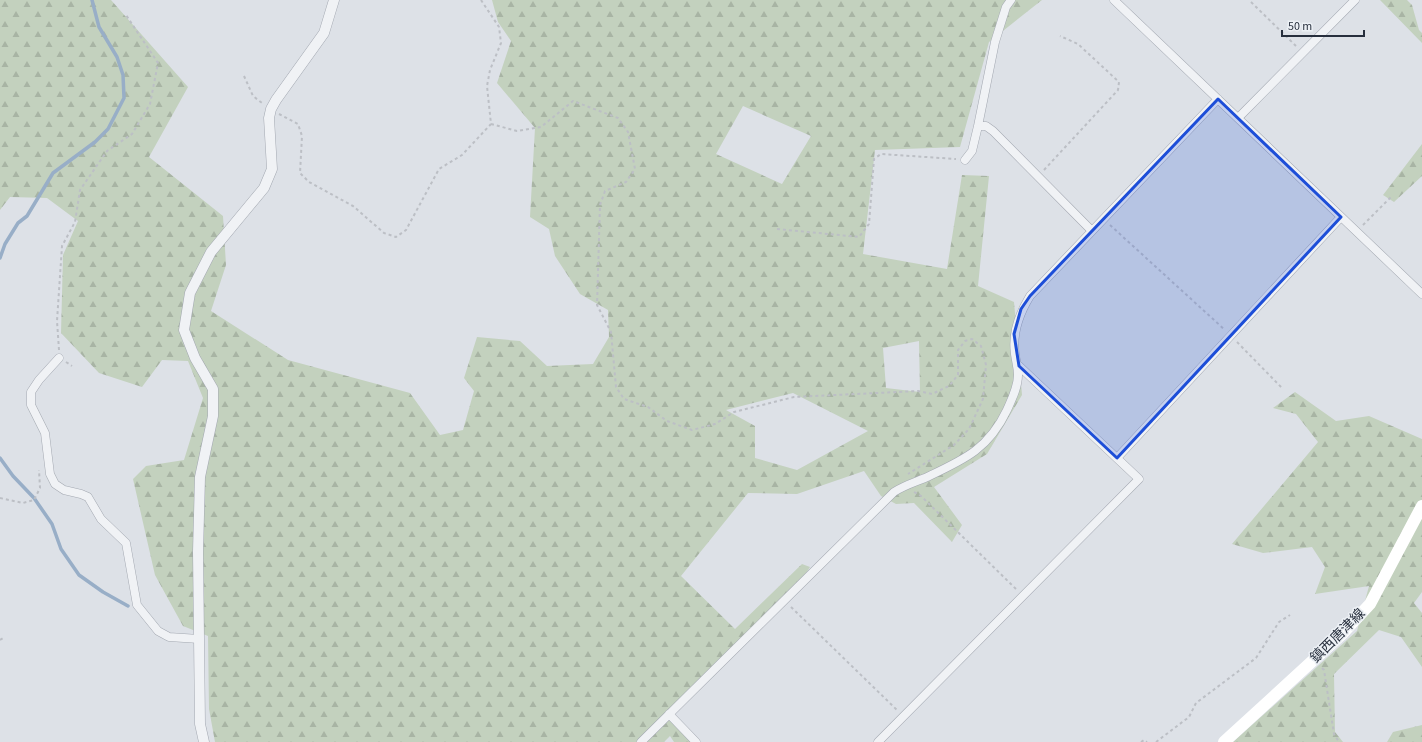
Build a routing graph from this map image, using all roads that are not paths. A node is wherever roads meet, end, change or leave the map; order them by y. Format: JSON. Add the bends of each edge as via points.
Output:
{"nodes":[{"id":1,"x":334,"y":0,"type":"edge"},
{"id":2,"x":1011,"y":0,"type":"edge"},
{"id":3,"x":1114,"y":0,"type":"edge"},
{"id":4,"x":1355,"y":0,"type":"edge"},
{"id":5,"x":1218,"y":99,"type":"junction"},
{"id":6,"x":1238,"y":118,"type":"junction"},
{"id":7,"x":978,"y":126,"type":"junction"},
{"id":8,"x":965,"y":160,"type":"road end"},
{"id":9,"x":1341,"y":217,"type":"junction"},
{"id":10,"x":1092,"y":231,"type":"junction"},
{"id":11,"x":1422,"y":294,"type":"edge"},
{"id":12,"x":60,"y":358,"type":"road end"},
{"id":13,"x":1018,"y":366,"type":"junction"},
{"id":14,"x":1117,"y":458,"type":"junction"},
{"id":15,"x":1422,"y":506,"type":"edge"},
{"id":16,"x":199,"y":639,"type":"junction"},
{"id":17,"x":669,"y":714,"type":"junction"},
{"id":18,"x":204,"y":742,"type":"edge"},
{"id":19,"x":641,"y":742,"type":"edge"},
{"id":20,"x":696,"y":742,"type":"edge"},
{"id":21,"x":878,"y":742,"type":"edge"},
{"id":22,"x":1224,"y":742,"type":"edge"}],
"edges":[{"from":1,"to":16,"type":"street","via":[[324,33],[271,109],[269,118],[272,169],[264,188],[211,252],[190,293],[184,330],[195,358],[213,389],[212,416],[200,477]]},
{"from":2,"to":7,"type":"street","via":[[1006,7],[995,42]]},
{"from":3,"to":5,"type":"street"},
{"from":4,"to":6,"type":"street"},
{"from":5,"to":6,"type":"street"},
{"from":5,"to":10,"type":"street"},
{"from":6,"to":9,"type":"street"},
{"from":7,"to":8,"type":"street","via":[[972,151]]},
{"from":7,"to":10,"type":"street","via":[[986,126],[993,131]]},
{"from":9,"to":11,"type":"street"},
{"from":9,"to":14,"type":"street"},
{"from":10,"to":13,"type":"street","via":[[1030,296],[1021,309],[1014,334]]},
{"from":12,"to":16,"type":"street","via":[[31,392],[32,405],[45,433],[50,474],[54,484],[64,490],[88,497],[101,519],[126,543],[137,605],[158,631],[169,637]]},
{"from":13,"to":14,"type":"street"},
{"from":13,"to":17,"type":"street","via":[[1018,380],[1013,397],[1000,424],[989,439],[976,451],[950,466],[894,492]]},
{"from":14,"to":21,"type":"street","via":[[1139,479]]},
{"from":15,"to":22,"type":"main road","name":"鎮西唐津線","via":[[1370,604],[1344,633]]},
{"from":16,"to":18,"type":"street","via":[[200,724]]},
{"from":17,"to":19,"type":"street"},
{"from":17,"to":20,"type":"street"}]}
